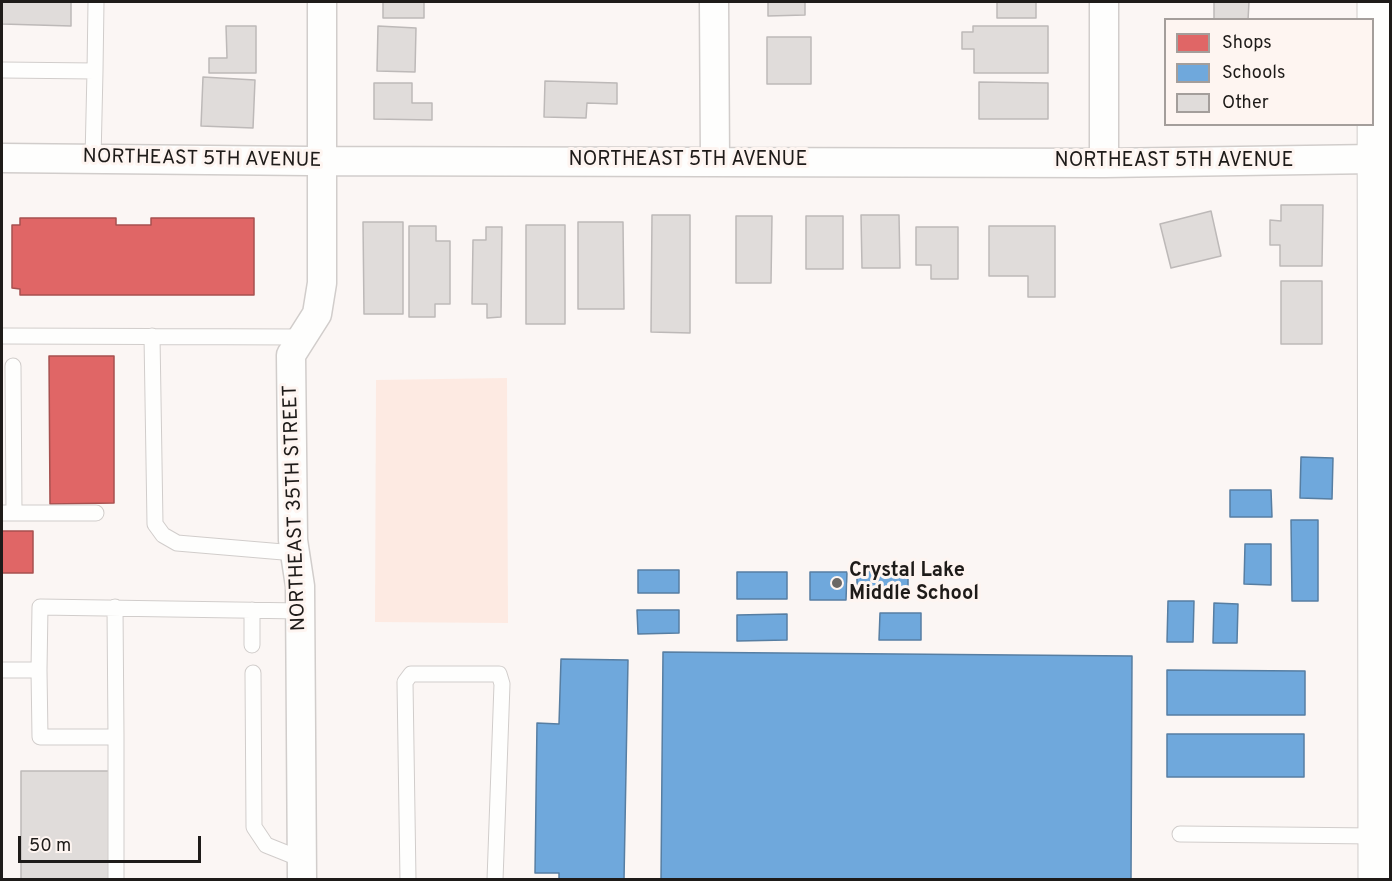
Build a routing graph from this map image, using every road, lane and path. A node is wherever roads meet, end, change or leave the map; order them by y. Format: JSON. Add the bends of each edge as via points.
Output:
{"nodes":[{"id":1,"x":96,"y":2,"type":"edge"},
{"id":2,"x":322,"y":2,"type":"edge"},
{"id":3,"x":714,"y":2,"type":"edge"},
{"id":4,"x":1104,"y":2,"type":"edge"},
{"id":5,"x":1374,"y":2,"type":"edge"},
{"id":6,"x":2,"y":70,"type":"edge"},
{"id":7,"x":95,"y":71,"type":"junction"},
{"id":8,"x":2,"y":158,"type":"edge"},
{"id":9,"x":93,"y":159,"type":"junction"},
{"id":10,"x":1374,"y":159,"type":"junction"},
{"id":11,"x":322,"y":161,"type":"junction"},
{"id":12,"x":715,"y":161,"type":"junction"},
{"id":13,"x":1104,"y":163,"type":"junction"},
{"id":14,"x":2,"y":336,"type":"edge"},
{"id":15,"x":152,"y":336,"type":"junction"},
{"id":16,"x":302,"y":337,"type":"junction"},
{"id":17,"x":14,"y":366,"type":"dead end"},
{"id":18,"x":8,"y":424,"type":"edge"},
{"id":19,"x":8,"y":513,"type":"edge"},
{"id":20,"x":96,"y":513,"type":"dead end"},
{"id":21,"x":295,"y":553,"type":"junction"},
{"id":22,"x":115,"y":607,"type":"junction"},
{"id":23,"x":252,"y":610,"type":"junction"},
{"id":24,"x":300,"y":611,"type":"junction"},
{"id":25,"x":252,"y":645,"type":"dead end"},
{"id":26,"x":2,"y":670,"type":"edge"},
{"id":27,"x":39,"y":670,"type":"junction"},
{"id":28,"x":253,"y":673,"type":"dead end"},
{"id":29,"x":116,"y":737,"type":"junction"},
{"id":30,"x":1180,"y":834,"type":"dead end"},
{"id":31,"x":1380,"y":843,"type":"edge"},
{"id":32,"x":302,"y":869,"type":"edge"},
{"id":33,"x":116,"y":879,"type":"edge"},
{"id":34,"x":408,"y":879,"type":"edge"},
{"id":35,"x":495,"y":879,"type":"edge"},
{"id":36,"x":1375,"y":879,"type":"edge"}],
"edges":[{"from":1,"to":7,"type":"lane"},
{"from":2,"to":11,"type":"street","name":"NORTHEAST 35TH STREET"},
{"from":3,"to":12,"type":"street"},
{"from":4,"to":13,"type":"street"},
{"from":5,"to":10,"type":"street"},
{"from":6,"to":7,"type":"lane"},
{"from":7,"to":9,"type":"lane"},
{"from":8,"to":9,"type":"street","name":"NORTHEAST 5TH AVENUE"},
{"from":9,"to":11,"type":"street","name":"NORTHEAST 5TH AVENUE"},
{"from":10,"to":13,"type":"street","name":"NORTHEAST 5TH AVENUE"},
{"from":10,"to":31,"type":"street"},
{"from":11,"to":12,"type":"street","name":"NORTHEAST 5TH AVENUE"},
{"from":11,"to":16,"type":"street","name":"NORTHEAST 35TH STREET","via":[[322,283],[317,314]]},
{"from":12,"to":13,"type":"street","name":"NORTHEAST 5TH AVENUE"},
{"from":14,"to":15,"type":"lane"},
{"from":15,"to":16,"type":"lane"},
{"from":15,"to":21,"type":"lane","via":[[155,524],[163,535],[177,543]]},
{"from":16,"to":21,"type":"street","name":"NORTHEAST 35TH STREET","via":[[291,355]]},
{"from":17,"to":18,"type":"lane"},
{"from":18,"to":19,"type":"lane"},
{"from":19,"to":20,"type":"lane"},
{"from":21,"to":24,"type":"street","name":"NORTHEAST 35TH STREET"},
{"from":22,"to":23,"type":"lane"},
{"from":22,"to":27,"type":"lane","via":[[40,607]]},
{"from":22,"to":29,"type":"lane"},
{"from":23,"to":24,"type":"lane"},
{"from":23,"to":25,"type":"lane"},
{"from":24,"to":32,"type":"street","name":"NORTHEAST 35TH STREET"},
{"from":26,"to":27,"type":"lane"},
{"from":27,"to":29,"type":"lane","via":[[40,737]]},
{"from":28,"to":32,"type":"lane","via":[[254,827],[266,845]]},
{"from":29,"to":33,"type":"lane"},
{"from":30,"to":31,"type":"lane"},
{"from":31,"to":36,"type":"street"},
{"from":34,"to":35,"type":"lane","via":[[405,682],[411,674],[499,674],[502,684]]}]}
